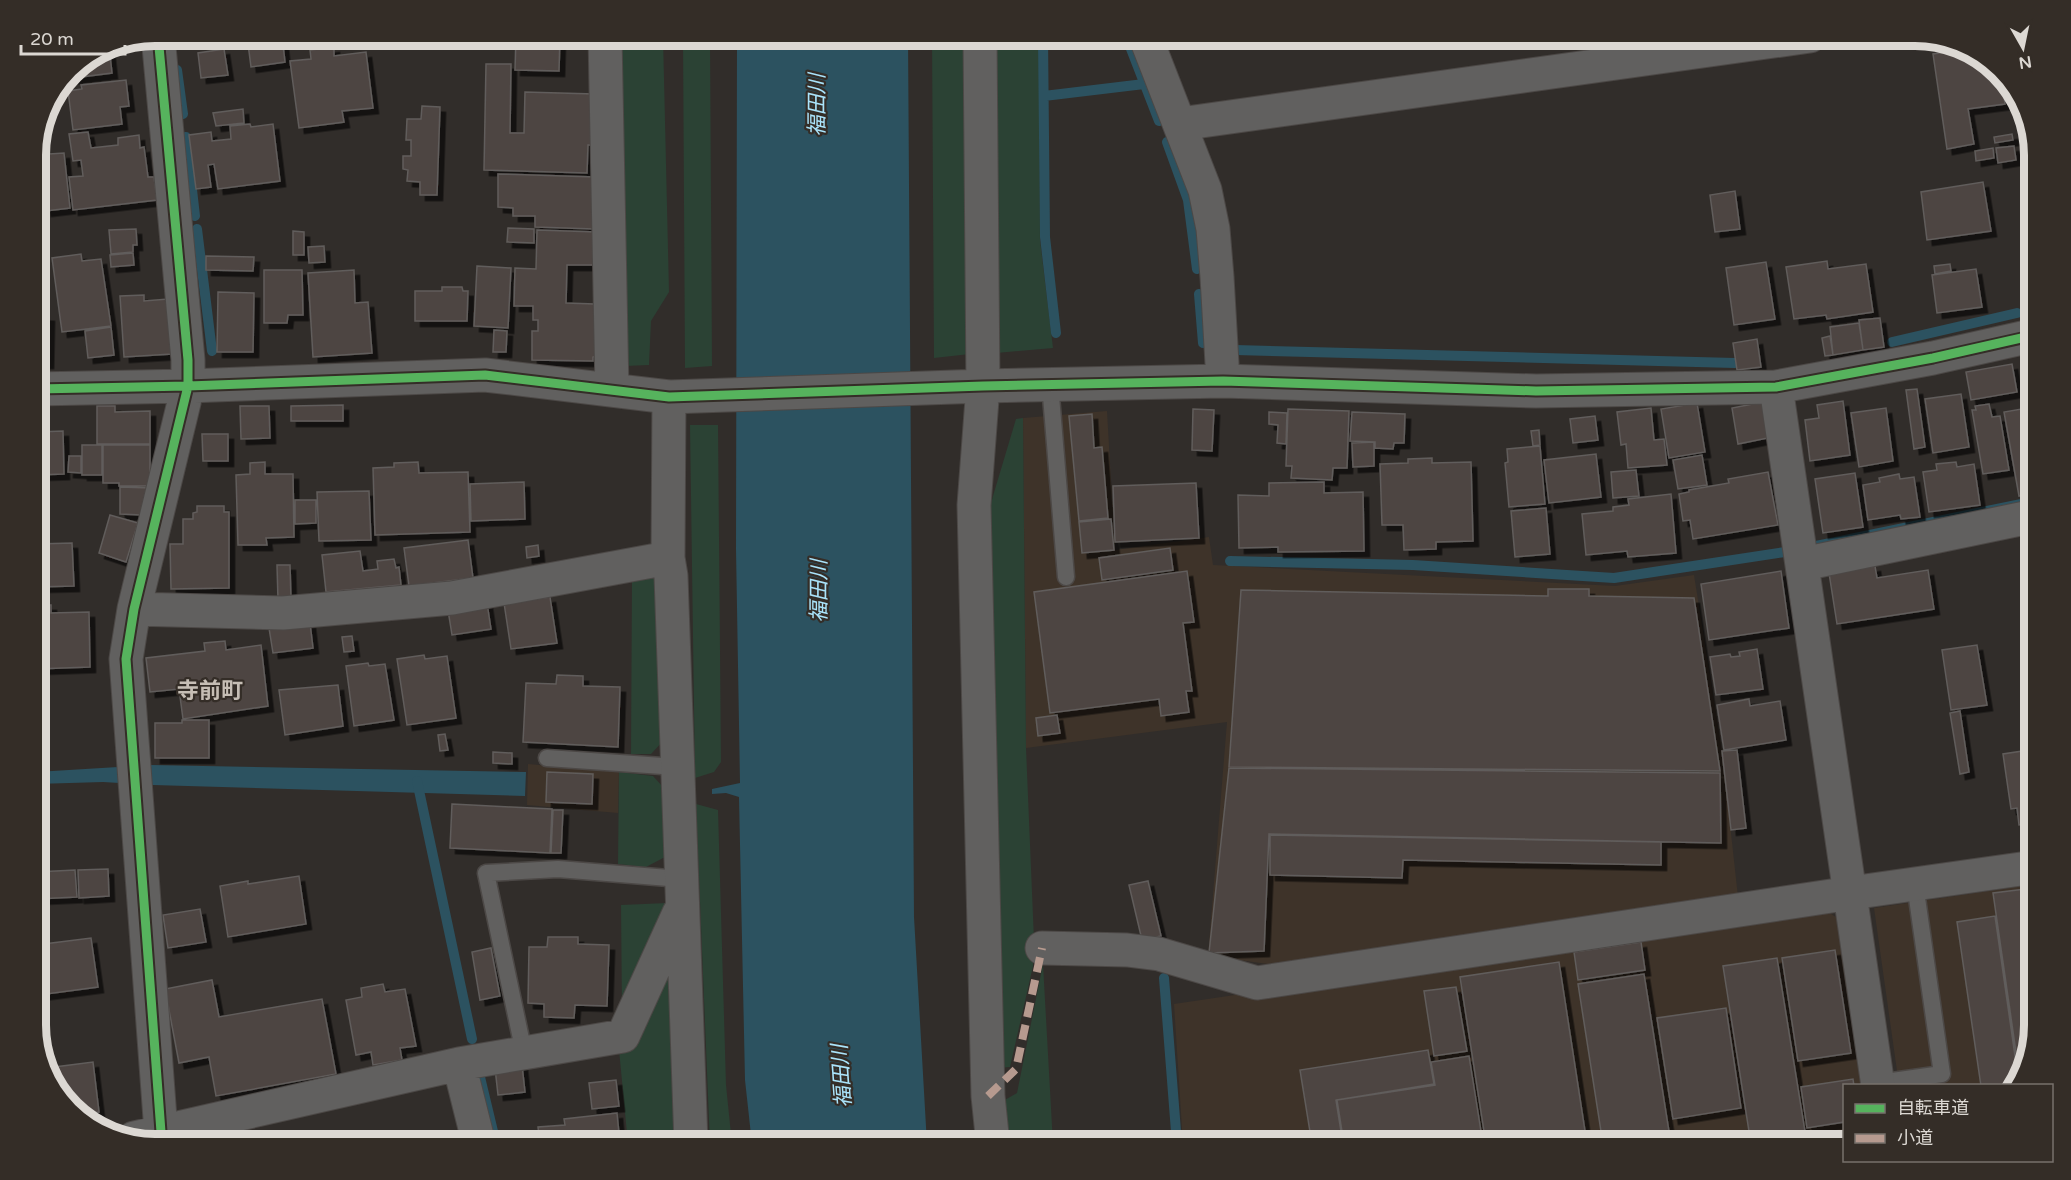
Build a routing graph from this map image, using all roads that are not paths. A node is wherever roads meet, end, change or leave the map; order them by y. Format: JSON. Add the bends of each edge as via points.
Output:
{"nodes":[{"id":1,"x":1149,"y":46,"type":"edge"},
{"id":2,"x":1738,"y":46,"type":"edge"},
{"id":3,"x":159,"y":47,"type":"edge"},
{"id":4,"x":606,"y":47,"type":"edge"},
{"id":5,"x":980,"y":47,"type":"edge"},
{"id":6,"x":1180,"y":124,"type":"junction"},
{"id":7,"x":2024,"y":337,"type":"edge"},
{"id":8,"x":1223,"y":381,"type":"junction"},
{"id":9,"x":1050,"y":384,"type":"junction"},
{"id":10,"x":188,"y":386,"type":"junction"},
{"id":11,"x":969,"y":386,"type":"junction"},
{"id":12,"x":1776,"y":387,"type":"junction"},
{"id":13,"x":47,"y":389,"type":"edge"},
{"id":14,"x":612,"y":390,"type":"junction"},
{"id":15,"x":669,"y":396,"type":"junction"},
{"id":16,"x":2024,"y":518,"type":"edge"},
{"id":17,"x":668,"y":558,"type":"junction"},
{"id":18,"x":1803,"y":564,"type":"junction"},
{"id":19,"x":1066,"y":577,"type":"dead end"},
{"id":20,"x":134,"y":609,"type":"junction"},
{"id":21,"x":547,"y":758,"type":"dead end"},
{"id":22,"x":678,"y":767,"type":"junction"},
{"id":23,"x":2024,"y":869,"type":"edge"},
{"id":24,"x":1915,"y":884,"type":"junction"},
{"id":25,"x":682,"y":893,"type":"junction"},
{"id":26,"x":1851,"y":893,"type":"junction"},
{"id":27,"x":1042,"y":948,"type":"dead end"},
{"id":28,"x":524,"y":1053,"type":"junction"},
{"id":29,"x":459,"y":1064,"type":"junction"},
{"id":30,"x":1878,"y":1084,"type":"edge"},
{"id":31,"x":153,"y":1134,"type":"edge"},
{"id":32,"x":170,"y":1134,"type":"edge"},
{"id":33,"x":476,"y":1134,"type":"edge"},
{"id":34,"x":691,"y":1134,"type":"edge"},
{"id":35,"x":992,"y":1134,"type":"edge"}],
"edges":[{"from":1,"to":6,"type":"street"},
{"from":2,"to":6,"type":"street"},
{"from":3,"to":10,"type":"street"},
{"from":4,"to":14,"type":"street"},
{"from":5,"to":11,"type":"street"},
{"from":6,"to":8,"type":"street","via":[[1205,190],[1213,230]]},
{"from":7,"to":12,"type":"street"},
{"from":8,"to":9,"type":"street"},
{"from":8,"to":12,"type":"street","via":[[1536,391]]},
{"from":9,"to":11,"type":"street"},
{"from":9,"to":19,"type":"lane"},
{"from":10,"to":13,"type":"street"},
{"from":10,"to":14,"type":"street","via":[[485,375]]},
{"from":10,"to":20,"type":"street"},
{"from":11,"to":15,"type":"street"},
{"from":11,"to":35,"type":"street"},
{"from":12,"to":18,"type":"street"},
{"from":14,"to":15,"type":"street"},
{"from":15,"to":17,"type":"street"},
{"from":16,"to":18,"type":"street"},
{"from":17,"to":20,"type":"street","via":[[452,598],[283,613]]},
{"from":17,"to":22,"type":"street"},
{"from":18,"to":26,"type":"street"},
{"from":20,"to":31,"type":"street","via":[[126,659]]},
{"from":21,"to":22,"type":"lane"},
{"from":22,"to":25,"type":"street"},
{"from":23,"to":24,"type":"street"},
{"from":24,"to":26,"type":"street"},
{"from":24,"to":30,"type":"lane","via":[[1942,1074]]},
{"from":25,"to":28,"type":"street","via":[[623,1036]]},
{"from":25,"to":28,"type":"lane","via":[[558,869],[486,873]]},
{"from":25,"to":34,"type":"street"},
{"from":26,"to":27,"type":"street","via":[[1257,983],[1159,954]]},
{"from":26,"to":30,"type":"street"},
{"from":28,"to":29,"type":"street"},
{"from":29,"to":32,"type":"street"},
{"from":29,"to":33,"type":"street"}]}
